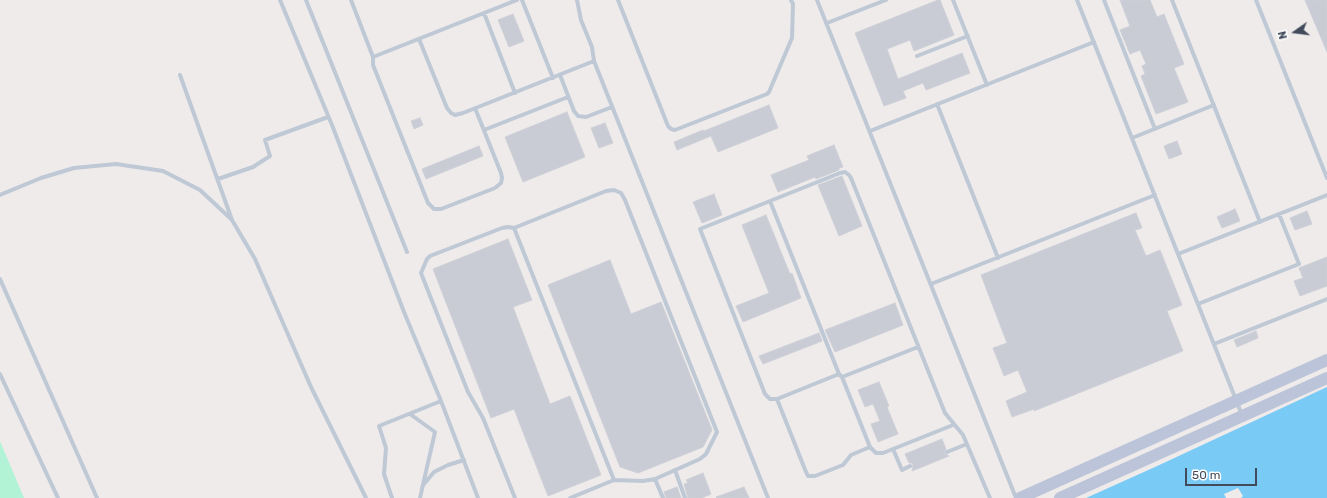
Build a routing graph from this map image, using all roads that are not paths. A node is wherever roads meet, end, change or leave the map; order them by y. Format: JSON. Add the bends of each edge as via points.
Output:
{"nodes":[{"id":1,"x":280,"y":0,"type":"edge"},
{"id":2,"x":306,"y":0,"type":"edge"},
{"id":3,"x":350,"y":0,"type":"edge"},
{"id":4,"x":517,"y":0,"type":"edge"},
{"id":5,"x":522,"y":0,"type":"edge"},
{"id":6,"x":577,"y":0,"type":"edge"},
{"id":7,"x":618,"y":0,"type":"edge"},
{"id":8,"x":791,"y":0,"type":"edge"},
{"id":9,"x":817,"y":0,"type":"edge"},
{"id":10,"x":886,"y":0,"type":"edge"},
{"id":11,"x":953,"y":0,"type":"edge"},
{"id":12,"x":1077,"y":0,"type":"edge"},
{"id":13,"x":1104,"y":0,"type":"edge"},
{"id":14,"x":1172,"y":0,"type":"edge"},
{"id":15,"x":1256,"y":0,"type":"edge"},
{"id":16,"x":484,"y":13,"type":"junction"},
{"id":17,"x":827,"y":23,"type":"junction"},
{"id":18,"x":968,"y":36,"type":"junction"},
{"id":19,"x":419,"y":39,"type":"junction"},
{"id":20,"x":1094,"y":42,"type":"junction"},
{"id":21,"x":917,"y":56,"type":"dead end"},
{"id":22,"x":373,"y":57,"type":"junction"},
{"id":23,"x":594,"y":61,"type":"junction"},
{"id":24,"x":180,"y":75,"type":"dead end"},
{"id":25,"x":560,"y":75,"type":"junction"},
{"id":26,"x":553,"y":78,"type":"junction"},
{"id":27,"x":987,"y":85,"type":"junction"},
{"id":28,"x":516,"y":93,"type":"junction"},
{"id":29,"x":568,"y":96,"type":"junction"},
{"id":30,"x":937,"y":104,"type":"junction"},
{"id":31,"x":1214,"y":105,"type":"junction"},
{"id":32,"x":612,"y":107,"type":"junction"},
{"id":33,"x":475,"y":108,"type":"junction"},
{"id":34,"x":328,"y":117,"type":"junction"},
{"id":35,"x":1155,"y":129,"type":"junction"},
{"id":36,"x":484,"y":130,"type":"junction"},
{"id":37,"x":870,"y":131,"type":"junction"},
{"id":38,"x":1132,"y":138,"type":"junction"},
{"id":39,"x":1327,"y":178,"type":"edge"},
{"id":40,"x":218,"y":179,"type":"junction"},
{"id":41,"x":0,"y":195,"type":"edge"},
{"id":42,"x":1155,"y":195,"type":"junction"},
{"id":43,"x":1327,"y":195,"type":"edge"},
{"id":44,"x":770,"y":201,"type":"junction"},
{"id":45,"x":1279,"y":214,"type":"junction"},
{"id":46,"x":232,"y":220,"type":"junction"},
{"id":47,"x":1260,"y":222,"type":"junction"},
{"id":48,"x":514,"y":228,"type":"junction"},
{"id":49,"x":407,"y":252,"type":"dead end"},
{"id":50,"x":1178,"y":254,"type":"junction"},
{"id":51,"x":998,"y":258,"type":"junction"},
{"id":52,"x":0,"y":279,"type":"edge"},
{"id":53,"x":931,"y":284,"type":"junction"},
{"id":54,"x":1327,"y":299,"type":"edge"},
{"id":55,"x":1198,"y":304,"type":"junction"},
{"id":56,"x":1214,"y":344,"type":"junction"},
{"id":57,"x":918,"y":347,"type":"junction"},
{"id":58,"x":1327,"y":360,"type":"edge"},
{"id":59,"x":0,"y":374,"type":"edge"},
{"id":60,"x":841,"y":376,"type":"junction"},
{"id":61,"x":1327,"y":378,"type":"edge"},
{"id":62,"x":777,"y":399,"type":"junction"},
{"id":63,"x":441,"y":401,"type":"junction"},
{"id":64,"x":1237,"y":401,"type":"junction"},
{"id":65,"x":410,"y":414,"type":"junction"},
{"id":66,"x":1242,"y":415,"type":"junction"},
{"id":67,"x":954,"y":425,"type":"junction"},
{"id":68,"x":967,"y":444,"type":"junction"},
{"id":69,"x":870,"y":447,"type":"junction"},
{"id":70,"x":893,"y":449,"type":"junction"},
{"id":71,"x":947,"y":452,"type":"dead end"},
{"id":72,"x":464,"y":460,"type":"junction"},
{"id":73,"x":910,"y":466,"type":"dead end"},
{"id":74,"x":675,"y":470,"type":"junction"},
{"id":75,"x":655,"y":479,"type":"junction"},
{"id":76,"x":614,"y":480,"type":"junction"},
{"id":77,"x":424,"y":484,"type":"junction"},
{"id":78,"x":476,"y":493,"type":"junction"},
{"id":79,"x":58,"y":498,"type":"edge"},
{"id":80,"x":98,"y":498,"type":"edge"},
{"id":81,"x":366,"y":498,"type":"edge"},
{"id":82,"x":392,"y":498,"type":"edge"},
{"id":83,"x":420,"y":498,"type":"edge"},
{"id":84,"x":472,"y":498,"type":"edge"},
{"id":85,"x":478,"y":498,"type":"edge"},
{"id":86,"x":514,"y":498,"type":"edge"},
{"id":87,"x":570,"y":498,"type":"edge"},
{"id":88,"x":663,"y":498,"type":"edge"},
{"id":89,"x":685,"y":498,"type":"edge"},
{"id":90,"x":768,"y":498,"type":"edge"},
{"id":91,"x":990,"y":498,"type":"edge"},
{"id":92,"x":1016,"y":498,"type":"edge"},
{"id":93,"x":1020,"y":498,"type":"edge"},
{"id":94,"x":1060,"y":498,"type":"edge"}],
"edges":[{"from":1,"to":34,"type":"lane"},
{"from":2,"to":49,"type":"lane"},
{"from":3,"to":22,"type":"lane"},
{"from":4,"to":16,"type":"lane"},
{"from":5,"to":26,"type":"lane"},
{"from":6,"to":23,"type":"lane"},
{"from":7,"to":8,"type":"lane","via":[[668,126],[676,130],[769,92],[792,38]]},
{"from":9,"to":17,"type":"lane"},
{"from":10,"to":17,"type":"lane"},
{"from":11,"to":18,"type":"lane"},
{"from":12,"to":20,"type":"lane"},
{"from":13,"to":35,"type":"lane"},
{"from":14,"to":31,"type":"lane"},
{"from":15,"to":39,"type":"lane"},
{"from":16,"to":19,"type":"lane"},
{"from":16,"to":28,"type":"lane"},
{"from":17,"to":37,"type":"lane"},
{"from":18,"to":21,"type":"lane"},
{"from":18,"to":27,"type":"lane"},
{"from":19,"to":22,"type":"lane"},
{"from":19,"to":33,"type":"lane","via":[[448,111],[458,115]]},
{"from":20,"to":27,"type":"lane"},
{"from":20,"to":38,"type":"lane"},
{"from":22,"to":36,"type":"lane","via":[[373,66],[432,208],[441,209],[500,184],[502,176]]},
{"from":23,"to":25,"type":"lane"},
{"from":23,"to":32,"type":"lane"},
{"from":24,"to":40,"type":"lane"},
{"from":25,"to":26,"type":"lane"},
{"from":25,"to":29,"type":"lane"},
{"from":26,"to":28,"type":"lane"},
{"from":27,"to":30,"type":"lane"},
{"from":28,"to":33,"type":"lane"},
{"from":29,"to":32,"type":"lane","via":[[575,113],[582,118]]},
{"from":29,"to":36,"type":"lane"},
{"from":30,"to":37,"type":"lane"},
{"from":30,"to":51,"type":"lane"},
{"from":31,"to":35,"type":"lane"},
{"from":31,"to":47,"type":"lane"},
{"from":32,"to":90,"type":"lane"},
{"from":33,"to":36,"type":"lane"},
{"from":34,"to":40,"type":"lane","via":[[265,140],[270,156],[253,167]]},
{"from":34,"to":63,"type":"lane"},
{"from":35,"to":38,"type":"lane"},
{"from":37,"to":53,"type":"lane"},
{"from":38,"to":42,"type":"lane"},
{"from":40,"to":46,"type":"lane"},
{"from":41,"to":46,"type":"lane","via":[[74,168],[116,164],[163,171],[200,190]]},
{"from":42,"to":50,"type":"lane"},
{"from":42,"to":51,"type":"lane"},
{"from":43,"to":45,"type":"lane"},
{"from":44,"to":57,"type":"lane","via":[[840,173],[845,172],[849,175]]},
{"from":44,"to":60,"type":"lane"},
{"from":44,"to":62,"type":"lane","via":[[700,229],[765,394],[770,399]]},
{"from":45,"to":47,"type":"lane"},
{"from":45,"to":55,"type":"lane","via":[[1298,264]]},
{"from":46,"to":81,"type":"lane","via":[[255,259],[311,387]]},
{"from":47,"to":50,"type":"lane"},
{"from":48,"to":74,"type":"lane","via":[[610,190],[618,191],[624,196],[717,430],[704,457]]},
{"from":48,"to":76,"type":"lane"},
{"from":48,"to":86,"type":"lane","via":[[502,228],[430,256],[421,273],[468,392],[483,418]]},
{"from":50,"to":55,"type":"lane"},
{"from":51,"to":53,"type":"lane"},
{"from":52,"to":80,"type":"lane"},
{"from":53,"to":92,"type":"lane"},
{"from":54,"to":56,"type":"lane"},
{"from":55,"to":56,"type":"lane"},
{"from":56,"to":64,"type":"lane"},
{"from":57,"to":60,"type":"lane"},
{"from":57,"to":67,"type":"lane","via":[[944,413]]},
{"from":58,"to":64,"type":"street"},
{"from":59,"to":79,"type":"lane"},
{"from":60,"to":62,"type":"lane"},
{"from":60,"to":69,"type":"lane"},
{"from":61,"to":66,"type":"street"},
{"from":62,"to":69,"type":"lane","via":[[810,477],[843,465],[851,455]]},
{"from":63,"to":65,"type":"lane"},
{"from":63,"to":72,"type":"lane"},
{"from":64,"to":66,"type":"lane"},
{"from":64,"to":93,"type":"street"},
{"from":65,"to":77,"type":"lane","via":[[435,432]]},
{"from":65,"to":82,"type":"lane","via":[[379,426],[386,448],[384,474]]},
{"from":66,"to":94,"type":"street"},
{"from":67,"to":68,"type":"lane"},
{"from":67,"to":70,"type":"lane"},
{"from":68,"to":71,"type":"lane"},
{"from":68,"to":91,"type":"lane"},
{"from":69,"to":70,"type":"lane","via":[[877,453]]},
{"from":70,"to":73,"type":"lane","via":[[902,470]]},
{"from":72,"to":77,"type":"lane","via":[[434,472]]},
{"from":72,"to":78,"type":"lane"},
{"from":74,"to":75,"type":"lane"},
{"from":74,"to":89,"type":"lane"},
{"from":75,"to":76,"type":"lane"},
{"from":75,"to":88,"type":"lane"},
{"from":76,"to":87,"type":"lane"},
{"from":77,"to":83,"type":"lane"},
{"from":78,"to":84,"type":"lane"},
{"from":78,"to":85,"type":"lane"}]}
